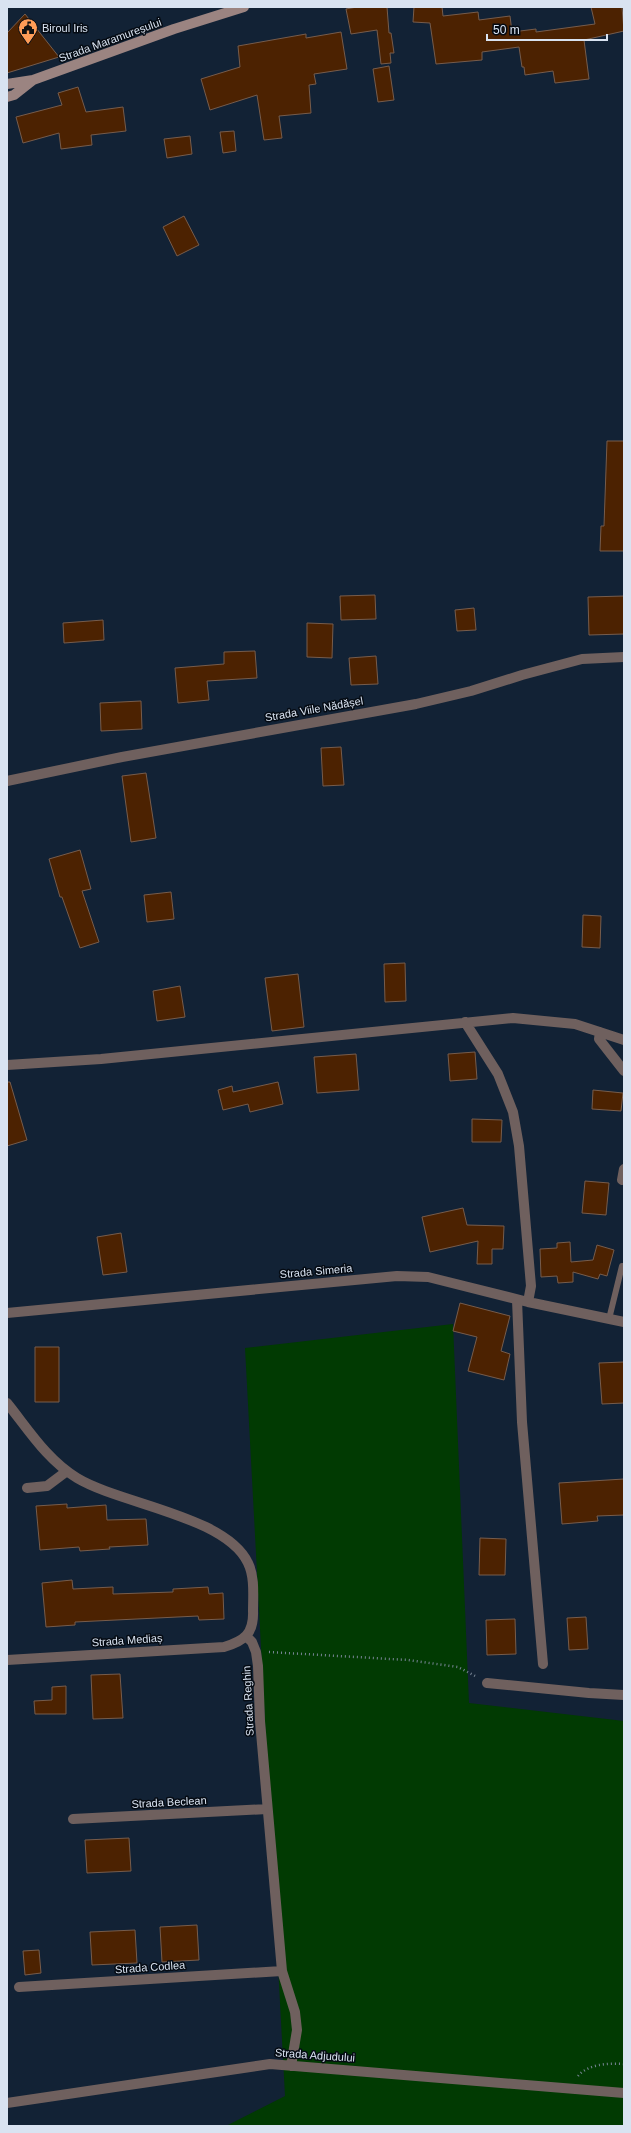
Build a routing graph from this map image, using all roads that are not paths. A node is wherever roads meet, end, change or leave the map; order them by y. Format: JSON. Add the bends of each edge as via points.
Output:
{"nodes":[{"id":1,"x":244,"y":7,"type":"edge"},
{"id":2,"x":33,"y":80,"type":"junction"},
{"id":3,"x":7,"y":84,"type":"edge"},
{"id":4,"x":7,"y":96,"type":"edge"},
{"id":5,"x":624,"y":657,"type":"edge"},
{"id":6,"x":7,"y":781,"type":"edge"},
{"id":7,"x":465,"y":1022,"type":"junction"},
{"id":8,"x":600,"y":1032,"type":"junction"},
{"id":9,"x":624,"y":1040,"type":"edge"},
{"id":10,"x":7,"y":1065,"type":"edge"},
{"id":11,"x":624,"y":1071,"type":"edge"},
{"id":12,"x":624,"y":1169,"type":"edge"},
{"id":13,"x":622,"y":1180,"type":"dead end"},
{"id":14,"x":622,"y":1266,"type":"dead end"},
{"id":15,"x":517,"y":1300,"type":"junction"},
{"id":16,"x":528,"y":1302,"type":"junction"},
{"id":17,"x":7,"y":1313,"type":"edge"},
{"id":18,"x":609,"y":1318,"type":"junction"},
{"id":19,"x":624,"y":1322,"type":"edge"},
{"id":20,"x":7,"y":1403,"type":"edge"},
{"id":21,"x":67,"y":1471,"type":"junction"},
{"id":22,"x":27,"y":1488,"type":"dead end"},
{"id":23,"x":247,"y":1637,"type":"junction"},
{"id":24,"x":7,"y":1660,"type":"edge"},
{"id":25,"x":543,"y":1664,"type":"dead end"},
{"id":26,"x":487,"y":1683,"type":"road end"},
{"id":27,"x":624,"y":1695,"type":"edge"},
{"id":28,"x":267,"y":1808,"type":"junction"},
{"id":29,"x":73,"y":1819,"type":"dead end"},
{"id":30,"x":282,"y":1971,"type":"junction"},
{"id":31,"x":19,"y":1987,"type":"dead end"},
{"id":32,"x":291,"y":2066,"type":"junction"},
{"id":33,"x":624,"y":2093,"type":"edge"},
{"id":34,"x":7,"y":2103,"type":"edge"}],
"edges":[{"from":1,"to":2,"type":"main road","name":"Strada Maramureșului","via":[[174,29]]},
{"from":2,"to":3,"type":"main road","name":"Strada Maramureșului"},
{"from":2,"to":4,"type":"main road","via":[[14,95]]},
{"from":5,"to":6,"type":"street","name":"Strada Viile Nădășel","via":[[582,659],[416,704],[152,751]]},
{"from":7,"to":8,"type":"street","via":[[513,1018],[546,1020],[575,1024]]},
{"from":7,"to":10,"type":"street"},
{"from":7,"to":16,"type":"street","via":[[498,1074],[513,1112],[519,1146],[530,1286]]},
{"from":8,"to":9,"type":"street"},
{"from":8,"to":11,"type":"street","via":[[599,1039]]},
{"from":12,"to":13,"type":"street"},
{"from":14,"to":18,"type":"lane"},
{"from":15,"to":16,"type":"street","name":"Strada Simeria"},
{"from":15,"to":17,"type":"street","name":"Strada Simeria","via":[[428,1277],[396,1276]]},
{"from":15,"to":25,"type":"street","via":[[522,1422]]},
{"from":16,"to":18,"type":"street","name":"Strada Simeria"},
{"from":18,"to":19,"type":"street","name":"Strada Simeria"},
{"from":20,"to":21,"type":"street","via":[[50,1456]]},
{"from":21,"to":22,"type":"street","via":[[47,1486]]},
{"from":21,"to":23,"type":"street","via":[[96,1486],[195,1523],[216,1533],[241,1552],[249,1564],[252,1577],[254,1618]]},
{"from":23,"to":24,"type":"street","name":"Strada Mediaș","via":[[224,1647]]},
{"from":23,"to":28,"type":"street","name":"Strada Reghin","via":[[256,1652]]},
{"from":26,"to":27,"type":"street"},
{"from":28,"to":29,"type":"street","name":"Strada Beclean"},
{"from":28,"to":30,"type":"street","name":"Strada Reghin"},
{"from":30,"to":31,"type":"street","name":"Strada Codlea"},
{"from":30,"to":32,"type":"street","name":"Strada Reghin","via":[[295,2012],[297,2030]]},
{"from":32,"to":33,"type":"street","name":"Strada Adjudului"},
{"from":32,"to":34,"type":"street","name":"Strada Adjudului","via":[[270,2064]]}]}
